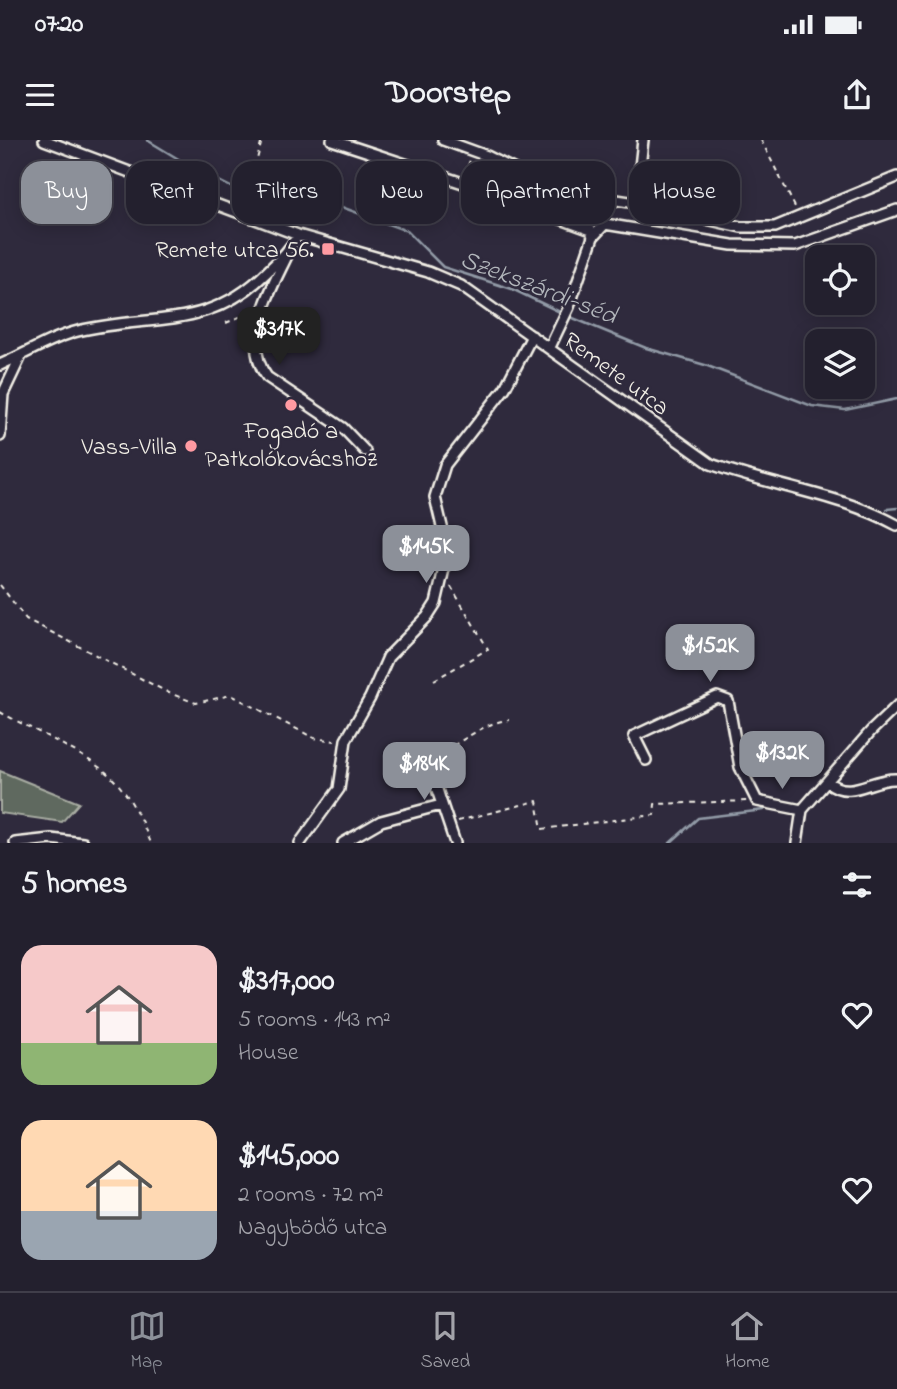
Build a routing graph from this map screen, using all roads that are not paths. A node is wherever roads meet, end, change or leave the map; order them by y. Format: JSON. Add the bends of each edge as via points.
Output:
{"nodes":[{"id":1,"x":44,"y":140,"type":"edge"},
{"id":2,"x":332,"y":140,"type":"edge"},
{"id":3,"x":443,"y":140,"type":"edge"},
{"id":4,"x":643,"y":140,"type":"edge"},
{"id":5,"x":641,"y":161,"type":"edge"},
{"id":6,"x":897,"y":177,"type":"edge"},
{"id":7,"x":461,"y":182,"type":"edge"},
{"id":8,"x":629,"y":202,"type":"edge"},
{"id":9,"x":897,"y":210,"type":"edge"},
{"id":10,"x":574,"y":224,"type":"edge"},
{"id":11,"x":605,"y":224,"type":"joint"},
{"id":12,"x":728,"y":224,"type":"edge"},
{"id":13,"x":298,"y":235,"type":"junction"},
{"id":14,"x":593,"y":237,"type":"junction"},
{"id":15,"x":290,"y":249,"type":"junction"},
{"id":16,"x":533,"y":336,"type":"junction"},
{"id":17,"x":550,"y":347,"type":"junction"},
{"id":18,"x":22,"y":356,"type":"junction"},
{"id":19,"x":0,"y":365,"type":"edge"},
{"id":20,"x":0,"y":436,"type":"edge"},
{"id":21,"x":365,"y":451,"type":"dead end"},
{"id":22,"x":897,"y":524,"type":"edge"},
{"id":23,"x":897,"y":706,"type":"edge"},
{"id":24,"x":428,"y":757,"type":"road end"},
{"id":25,"x":646,"y":760,"type":"dead end"},
{"id":26,"x":897,"y":779,"type":"edge"},
{"id":27,"x":828,"y":782,"type":"junction"},
{"id":28,"x":441,"y":805,"type":"junction"},
{"id":29,"x":802,"y":810,"type":"junction"},
{"id":30,"x":15,"y":843,"type":"edge"},
{"id":31,"x":83,"y":843,"type":"edge"},
{"id":32,"x":300,"y":843,"type":"edge"},
{"id":33,"x":343,"y":843,"type":"edge"},
{"id":34,"x":455,"y":843,"type":"edge"},
{"id":35,"x":797,"y":843,"type":"edge"}],
"edges":[{"from":1,"to":13,"type":"street","name":"Remete utca"},
{"from":2,"to":7,"type":"street"},
{"from":3,"to":8,"type":"street","via":[[578,194]]},
{"from":4,"to":5,"type":"street"},
{"from":6,"to":12,"type":"street","via":[[775,227]]},
{"from":9,"to":11,"type":"street","via":[[795,246],[732,245]]},
{"from":10,"to":14,"type":"street","via":[[591,230]]},
{"from":11,"to":14,"type":"street"},
{"from":13,"to":15,"type":"street"},
{"from":13,"to":16,"type":"street","name":"Remete utca","via":[[428,272],[461,286]]},
{"from":14,"to":17,"type":"street"},
{"from":15,"to":18,"type":"street","via":[[224,306],[193,315],[75,332]]},
{"from":15,"to":21,"type":"street","via":[[265,305],[256,340],[257,365],[267,377],[343,428]]},
{"from":16,"to":17,"type":"street","name":"Remete utca"},
{"from":16,"to":32,"type":"street","via":[[505,388],[445,465],[436,488],[435,506],[447,540],[436,603],[388,657],[346,740],[339,789]]},
{"from":17,"to":22,"type":"street","name":"Remete utca","via":[[711,464]]},
{"from":18,"to":19,"type":"street"},
{"from":18,"to":20,"type":"street","via":[[4,394]]},
{"from":23,"to":27,"type":"street"},
{"from":24,"to":28,"type":"street"},
{"from":25,"to":29,"type":"street","via":[[634,736],[717,697],[728,701],[740,767],[757,801]]},
{"from":26,"to":27,"type":"street","via":[[852,790]]},
{"from":27,"to":29,"type":"street"},
{"from":28,"to":33,"type":"street","via":[[381,821]]},
{"from":28,"to":34,"type":"street"},
{"from":29,"to":35,"type":"street"},
{"from":30,"to":31,"type":"street","via":[[51,839]]}]}
